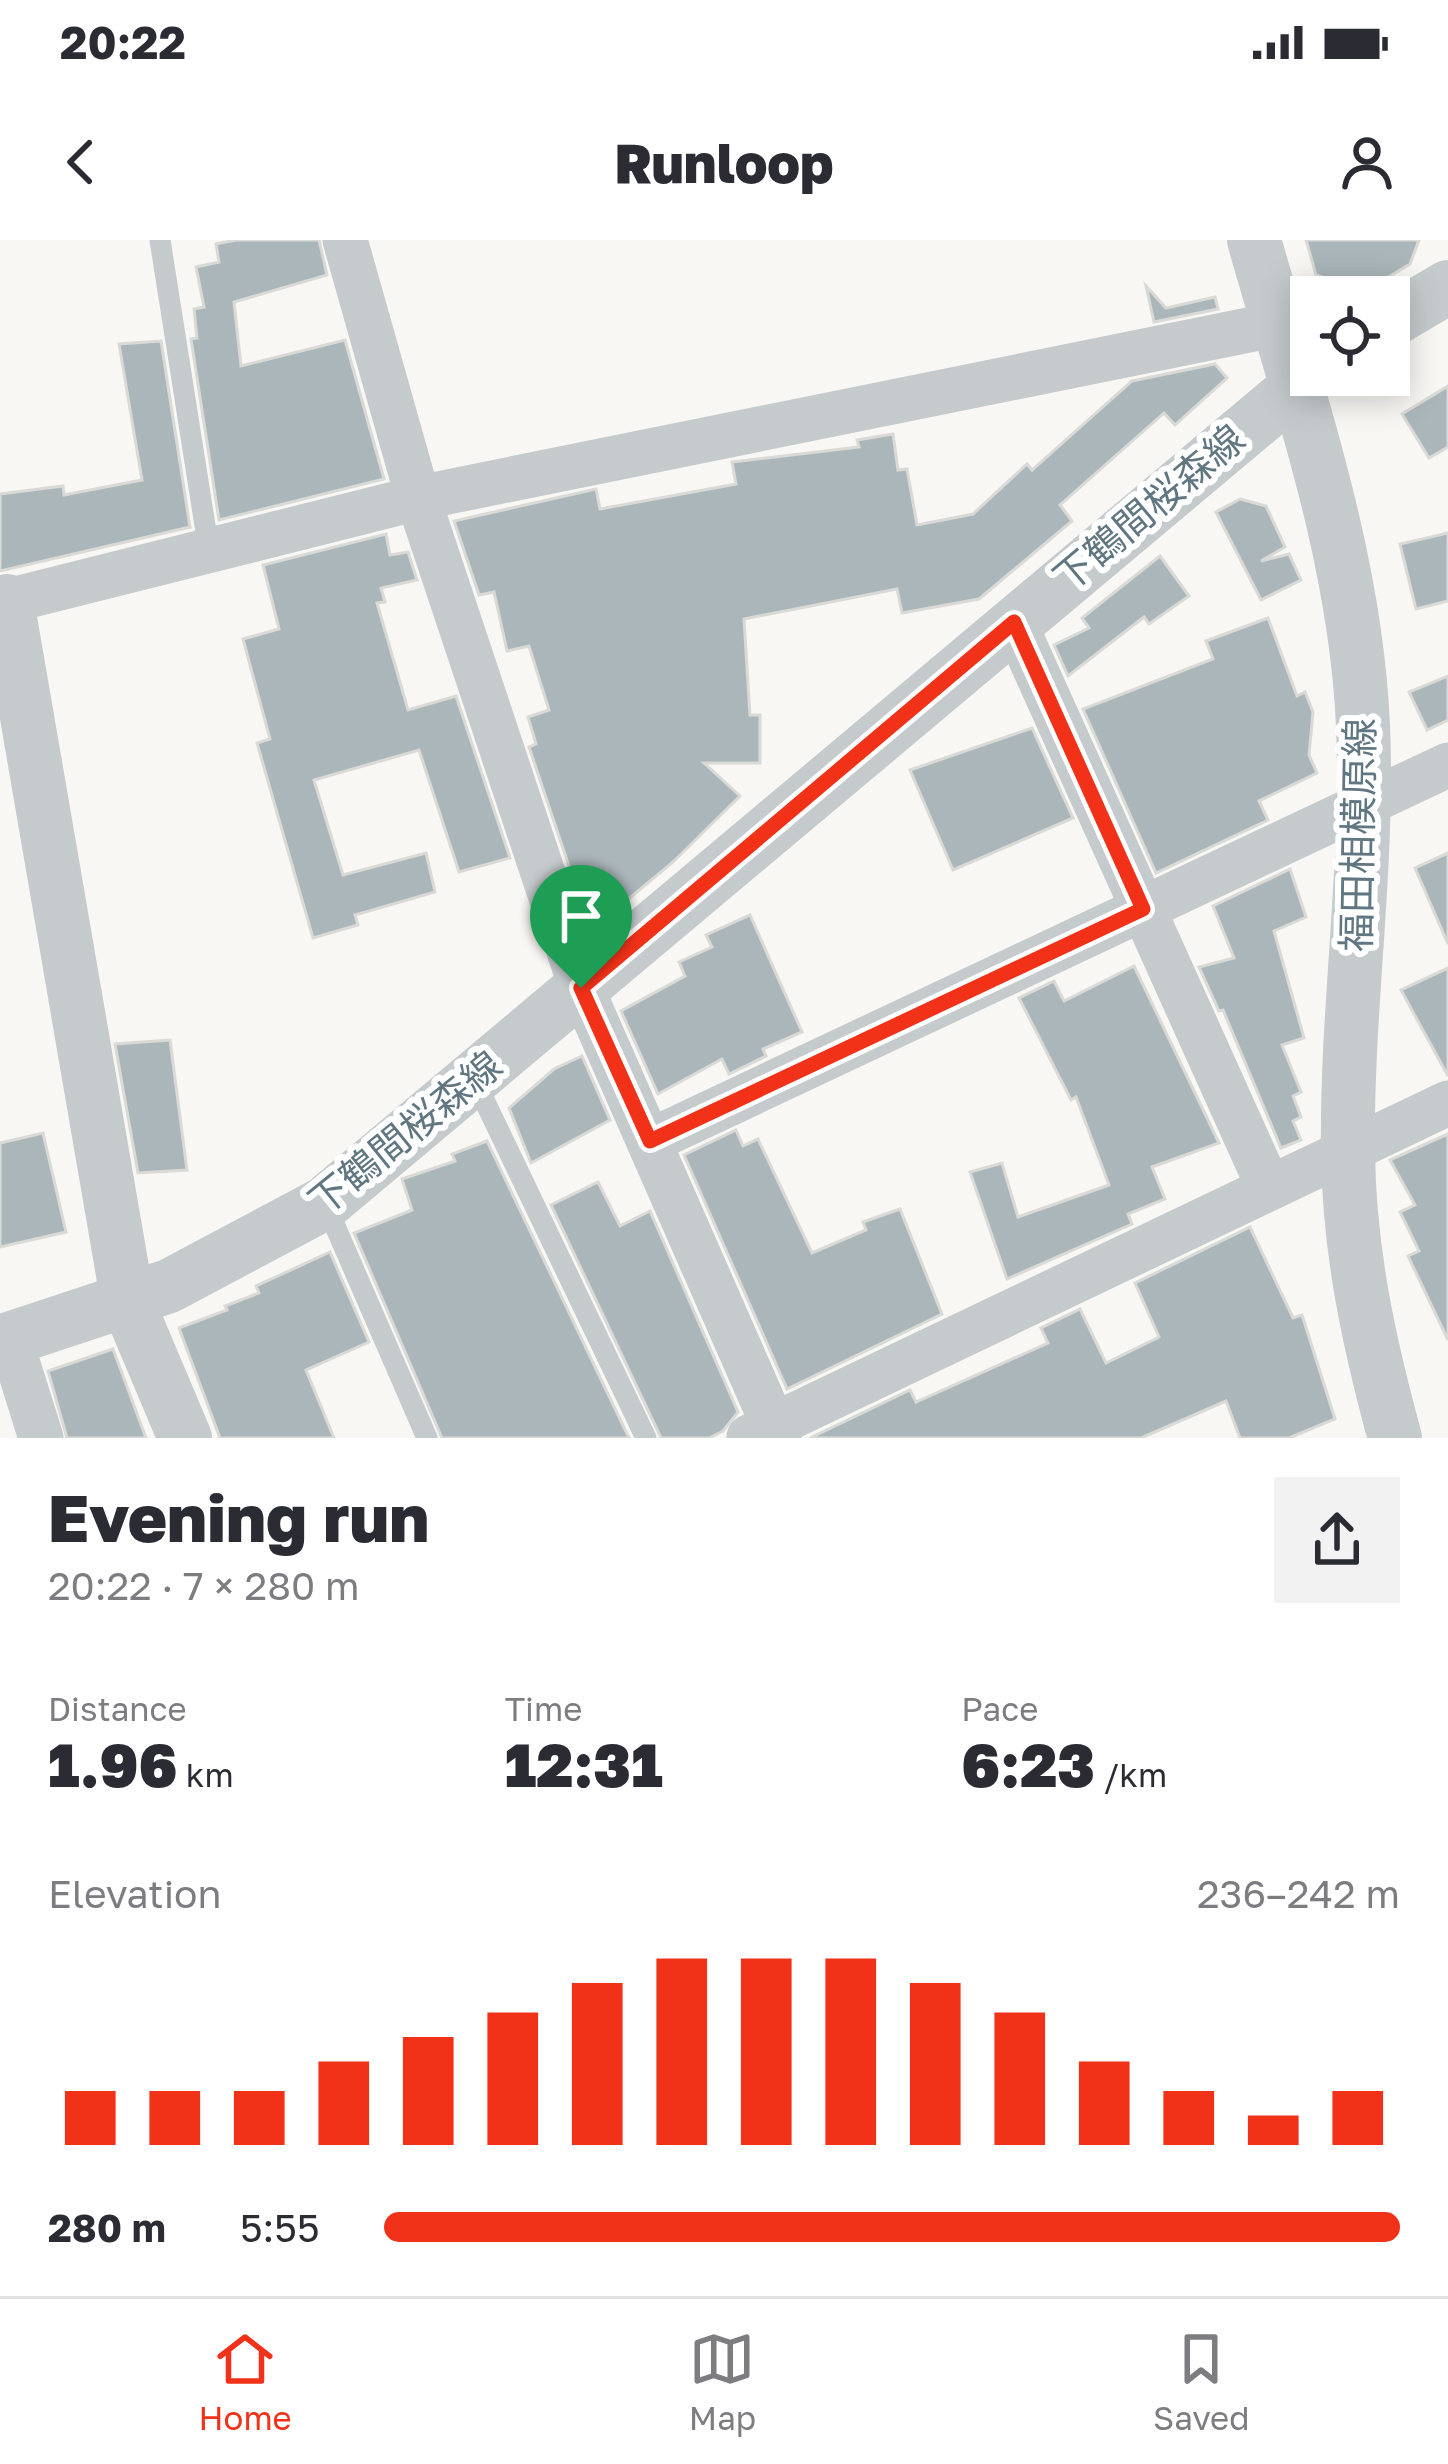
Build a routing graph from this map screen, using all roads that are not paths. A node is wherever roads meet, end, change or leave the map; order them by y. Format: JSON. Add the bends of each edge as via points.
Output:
{"nodes":[{"id":1,"x":160,"y":240,"type":"edge"},
{"id":2,"x":345,"y":240,"type":"edge"},
{"id":3,"x":1254,"y":240,"type":"edge"},
{"id":4,"x":1448,"y":287,"type":"edge"},
{"id":5,"x":1410,"y":310,"type":"edge"},
{"id":6,"x":1278,"y":323,"type":"junction"},
{"id":7,"x":1290,"y":349,"type":"edge"},
{"id":8,"x":1290,"y":392,"type":"edge"},
{"id":9,"x":1307,"y":396,"type":"edge"},
{"id":10,"x":418,"y":498,"type":"junction"},
{"id":11,"x":208,"y":551,"type":"junction"},
{"id":12,"x":4,"y":602,"type":"edge"},
{"id":13,"x":1014,"y":622,"type":"junction"},
{"id":14,"x":1448,"y":765,"type":"edge"},
{"id":15,"x":1364,"y":804,"type":"junction"},
{"id":16,"x":1143,"y":909,"type":"junction"},
{"id":17,"x":581,"y":988,"type":"junction"},
{"id":18,"x":475,"y":1080,"type":"junction"},
{"id":19,"x":1448,"y":1103,"type":"edge"},
{"id":20,"x":650,"y":1141,"type":"junction"},
{"id":21,"x":1348,"y":1150,"type":"junction"},
{"id":22,"x":1269,"y":1188,"type":"junction"},
{"id":23,"x":325,"y":1203,"type":"junction"},
{"id":24,"x":128,"y":1303,"type":"junction"},
{"id":25,"x":5,"y":1341,"type":"edge"},
{"id":26,"x":766,"y":1434,"type":"edge"},
{"id":27,"x":41,"y":1438,"type":"edge"},
{"id":28,"x":184,"y":1438,"type":"edge"},
{"id":29,"x":428,"y":1438,"type":"edge"},
{"id":30,"x":646,"y":1438,"type":"edge"},
{"id":31,"x":1395,"y":1438,"type":"edge"}],
"edges":[{"from":1,"to":11,"type":"lane"},
{"from":2,"to":10,"type":"street"},
{"from":3,"to":6,"type":"street","name":"福田相模原線"},
{"from":4,"to":5,"type":"street"},
{"from":6,"to":7,"type":"street","name":"福田相模原線"},
{"from":6,"to":10,"type":"street"},
{"from":8,"to":13,"type":"street","name":"下鶴間桜森線"},
{"from":9,"to":15,"type":"street","name":"福田相模原線","via":[[1356,624]]},
{"from":10,"to":11,"type":"street"},
{"from":10,"to":17,"type":"street"},
{"from":11,"to":12,"type":"street"},
{"from":12,"to":24,"type":"street"},
{"from":13,"to":16,"type":"street"},
{"from":13,"to":17,"type":"street","name":"下鶴間桜森線"},
{"from":14,"to":15,"type":"street"},
{"from":15,"to":16,"type":"street"},
{"from":15,"to":21,"type":"street","name":"福田相模原線"},
{"from":16,"to":20,"type":"street"},
{"from":16,"to":22,"type":"street"},
{"from":17,"to":18,"type":"street","name":"下鶴間桜森線"},
{"from":17,"to":20,"type":"street"},
{"from":18,"to":23,"type":"street","name":"下鶴間桜森線"},
{"from":18,"to":30,"type":"lane"},
{"from":19,"to":21,"type":"street"},
{"from":20,"to":26,"type":"street"},
{"from":21,"to":22,"type":"street"},
{"from":21,"to":31,"type":"street","name":"福田相模原線","via":[[1365,1327]]},
{"from":22,"to":26,"type":"street"},
{"from":23,"to":24,"type":"street","name":"下鶴間桜森線","via":[[246,1250]]},
{"from":23,"to":29,"type":"lane"},
{"from":24,"to":25,"type":"street","name":"下鶴間桜森線"},
{"from":24,"to":28,"type":"street"},
{"from":25,"to":27,"type":"street"}]}
